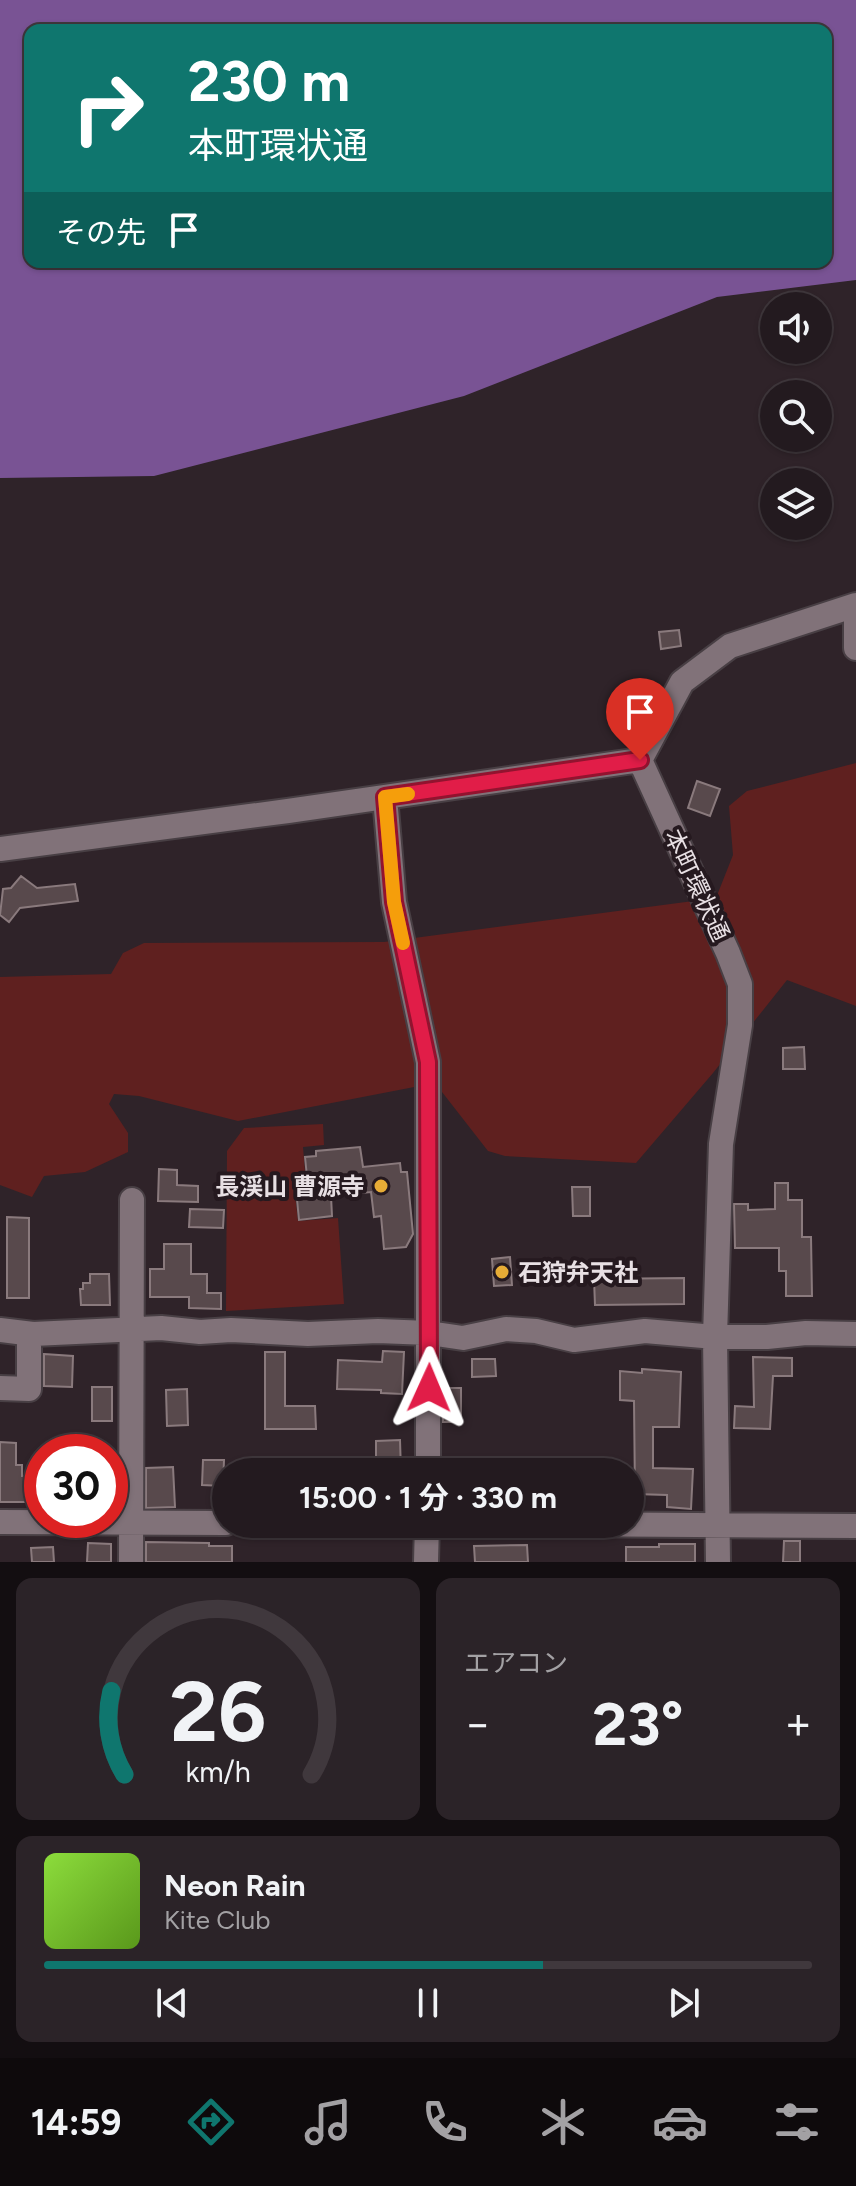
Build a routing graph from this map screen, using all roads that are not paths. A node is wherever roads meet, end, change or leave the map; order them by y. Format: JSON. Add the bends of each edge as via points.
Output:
{"nodes":[{"id":1,"x":856,"y":605,"type":"edge"},
{"id":2,"x":856,"y":622,"type":"edge"},
{"id":3,"x":856,"y":648,"type":"edge"},
{"id":4,"x":640,"y":760,"type":"junction"},
{"id":5,"x":385,"y":797,"type":"junction"},
{"id":6,"x":0,"y":849,"type":"edge"},
{"id":7,"x":132,"y":1200,"type":"dead end"},
{"id":8,"x":130,"y":1329,"type":"junction"},
{"id":9,"x":0,"y":1330,"type":"edge"},
{"id":10,"x":429,"y":1333,"type":"junction"},
{"id":11,"x":29,"y":1334,"type":"junction"},
{"id":12,"x":856,"y":1334,"type":"edge"},
{"id":13,"x":715,"y":1337,"type":"junction"},
{"id":14,"x":0,"y":1388,"type":"edge"},
{"id":15,"x":428,"y":1458,"type":"edge"},
{"id":16,"x":0,"y":1522,"type":"edge"},
{"id":17,"x":131,"y":1523,"type":"junction"},
{"id":18,"x":212,"y":1523,"type":"edge"},
{"id":19,"x":644,"y":1525,"type":"edge"},
{"id":20,"x":719,"y":1525,"type":"junction"},
{"id":21,"x":856,"y":1526,"type":"edge"},
{"id":22,"x":427,"y":1538,"type":"edge"},
{"id":23,"x":131,"y":1562,"type":"edge"},
{"id":24,"x":426,"y":1562,"type":"edge"},
{"id":25,"x":718,"y":1562,"type":"edge"}],
"edges":[{"from":1,"to":4,"type":"street","via":[[730,646],[682,682]]},
{"from":2,"to":3,"type":"street"},
{"from":4,"to":5,"type":"street"},
{"from":4,"to":13,"type":"street","name":"本町環状通","via":[[740,984],[740,1025],[721,1144]]},
{"from":5,"to":6,"type":"street"},
{"from":5,"to":10,"type":"street","via":[[394,902],[428,1062]]},
{"from":7,"to":8,"type":"street"},
{"from":8,"to":10,"type":"street"},
{"from":8,"to":11,"type":"street"},
{"from":8,"to":17,"type":"street"},
{"from":9,"to":11,"type":"street"},
{"from":10,"to":13,"type":"street","via":[[463,1338],[506,1329],[574,1340],[645,1331]]},
{"from":10,"to":15,"type":"street"},
{"from":11,"to":14,"type":"street","via":[[29,1389]]},
{"from":12,"to":13,"type":"street"},
{"from":13,"to":20,"type":"street","name":"本町環状通"},
{"from":16,"to":17,"type":"street"},
{"from":17,"to":18,"type":"street"},
{"from":17,"to":23,"type":"street"},
{"from":19,"to":20,"type":"street"},
{"from":20,"to":21,"type":"street"},
{"from":20,"to":25,"type":"street","name":"本町環状通"},
{"from":22,"to":24,"type":"street"}]}
